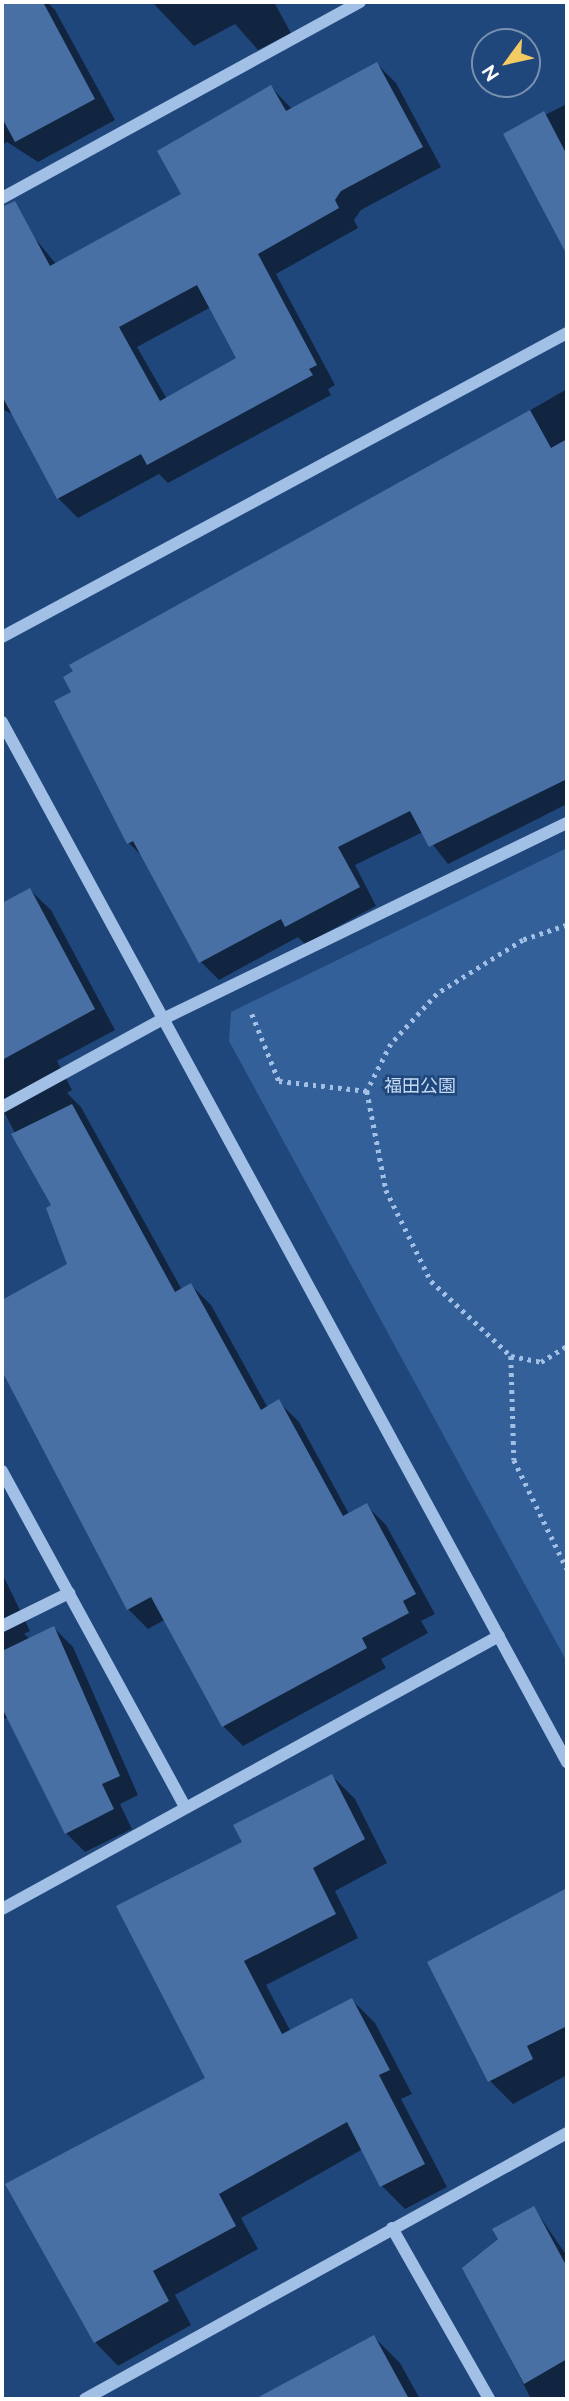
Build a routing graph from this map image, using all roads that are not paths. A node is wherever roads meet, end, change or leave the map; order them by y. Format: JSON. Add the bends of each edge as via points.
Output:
{"nodes":[{"id":1,"x":360,"y":2,"type":"edge"},
{"id":2,"x":2,"y":198,"type":"edge"},
{"id":3,"x":567,"y":333,"type":"edge"},
{"id":4,"x":2,"y":637,"type":"edge"},
{"id":5,"x":2,"y":722,"type":"edge"},
{"id":6,"x":567,"y":823,"type":"edge"},
{"id":7,"x":163,"y":1019,"type":"junction"},
{"id":8,"x":2,"y":1107,"type":"edge"},
{"id":9,"x":2,"y":1471,"type":"edge"},
{"id":10,"x":69,"y":1593,"type":"junction"},
{"id":11,"x":2,"y":1626,"type":"edge"},
{"id":12,"x":499,"y":1636,"type":"junction"},
{"id":13,"x":567,"y":1762,"type":"edge"},
{"id":14,"x":185,"y":1807,"type":"junction"},
{"id":15,"x":2,"y":1909,"type":"edge"},
{"id":16,"x":567,"y":2133,"type":"edge"},
{"id":17,"x":392,"y":2228,"type":"junction"},
{"id":18,"x":98,"y":2395,"type":"edge"},
{"id":19,"x":85,"y":2399,"type":"edge"},
{"id":20,"x":489,"y":2399,"type":"edge"}],
"edges":[{"from":1,"to":2,"type":"street"},
{"from":3,"to":4,"type":"street"},
{"from":5,"to":7,"type":"street"},
{"from":6,"to":7,"type":"street"},
{"from":7,"to":8,"type":"street"},
{"from":7,"to":12,"type":"street"},
{"from":9,"to":10,"type":"street"},
{"from":10,"to":11,"type":"street"},
{"from":10,"to":14,"type":"street"},
{"from":12,"to":13,"type":"street"},
{"from":12,"to":14,"type":"street"},
{"from":14,"to":15,"type":"street"},
{"from":16,"to":17,"type":"street"},
{"from":17,"to":18,"type":"street"},
{"from":17,"to":20,"type":"street"},
{"from":18,"to":19,"type":"street"}]}
